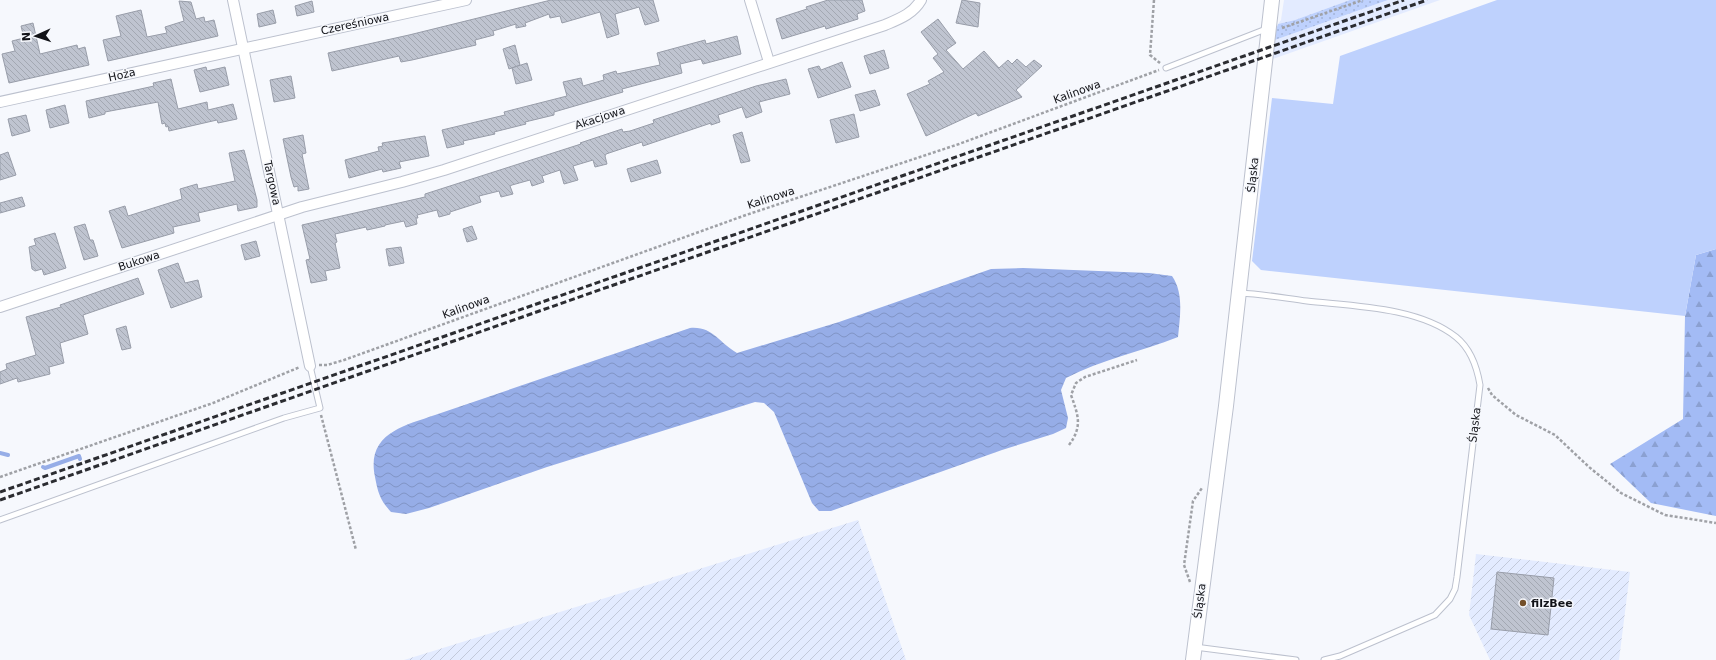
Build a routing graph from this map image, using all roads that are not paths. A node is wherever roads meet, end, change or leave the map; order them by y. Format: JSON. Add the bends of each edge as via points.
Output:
{"nodes":[{"id":1,"x":233,"y":0,"type":"edge"},
{"id":2,"x":466,"y":0,"type":"edge"},
{"id":3,"x":750,"y":0,"type":"edge"},
{"id":4,"x":1272,"y":0,"type":"edge"},
{"id":5,"x":919,"y":4,"type":"edge"},
{"id":6,"x":422,"y":5,"type":"edge"},
{"id":7,"x":1269,"y":28,"type":"junction"},
{"id":8,"x":244,"y":48,"type":"junction"},
{"id":9,"x":769,"y":62,"type":"junction"},
{"id":10,"x":1166,"y":68,"type":"road end"},
{"id":11,"x":0,"y":102,"type":"edge"},
{"id":12,"x":278,"y":214,"type":"junction"},
{"id":13,"x":1240,"y":293,"type":"junction"},
{"id":14,"x":0,"y":307,"type":"edge"},
{"id":15,"x":310,"y":366,"type":"joint"},
{"id":16,"x":0,"y":520,"type":"edge"},
{"id":17,"x":1194,"y":653,"type":"edge"},
{"id":18,"x":1296,"y":660,"type":"edge"},
{"id":19,"x":1324,"y":660,"type":"edge"}],
"edges":[{"from":1,"to":8,"type":"street","name":"Targowa"},
{"from":2,"to":6,"type":"street","name":"Czereśniowa"},
{"from":3,"to":9,"type":"street"},
{"from":4,"to":7,"type":"street","name":"Śląska"},
{"from":5,"to":9,"type":"street","name":"Akacjowa","via":[[904,16],[885,24]]},
{"from":6,"to":8,"type":"street","name":"Czereśniowa"},
{"from":7,"to":10,"type":"lane"},
{"from":7,"to":13,"type":"street","name":"Śląska"},
{"from":8,"to":11,"type":"street","name":"Hoża"},
{"from":8,"to":12,"type":"street","name":"Targowa"},
{"from":9,"to":12,"type":"street","name":"Akacjowa","via":[[444,170]]},
{"from":12,"to":14,"type":"street","name":"Bukowa"},
{"from":12,"to":15,"type":"street","name":"Targowa"},
{"from":13,"to":17,"type":"street","name":"Śląska"},
{"from":13,"to":19,"type":"lane","name":"Śląska","via":[[1356,306],[1420,318],[1457,337],[1470,353],[1477,369],[1480,385],[1457,577],[1450,599],[1434,615],[1340,656]]},
{"from":15,"to":16,"type":"lane","via":[[320,408],[284,418]]},
{"from":17,"to":18,"type":"lane","name":"Śląska"}]}
